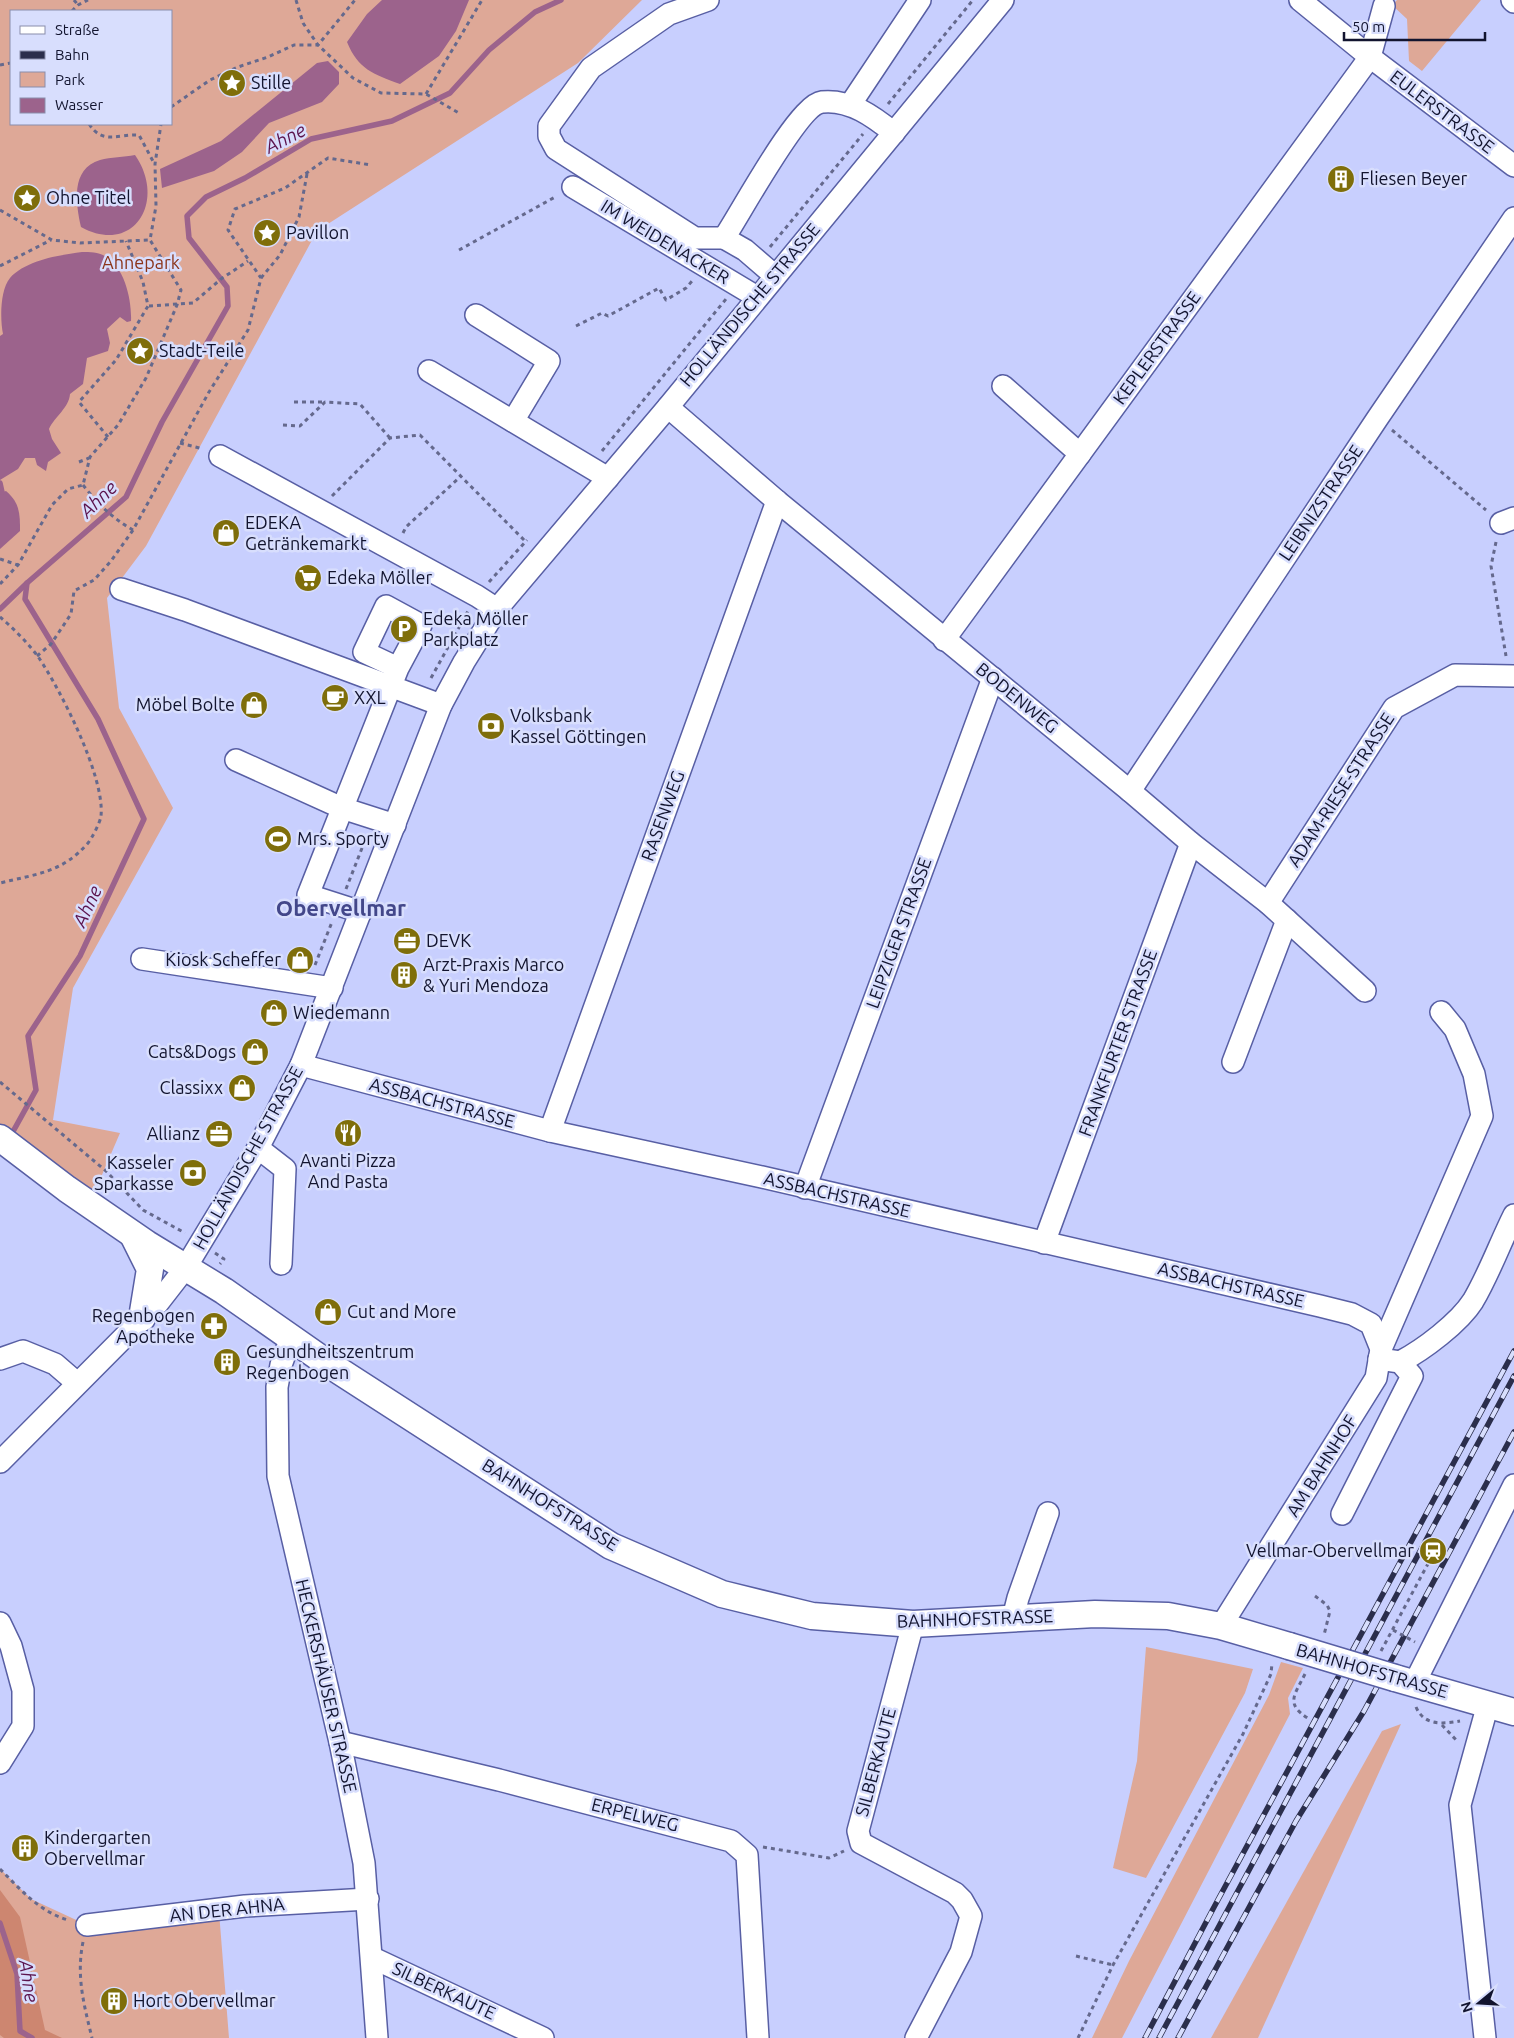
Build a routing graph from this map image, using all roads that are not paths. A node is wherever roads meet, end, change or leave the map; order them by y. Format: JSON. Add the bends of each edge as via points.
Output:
{"nodes":[{"id":1,"x":708,"y":0,"type":"edge"},
{"id":2,"x":920,"y":0,"type":"edge"},
{"id":3,"x":1003,"y":0,"type":"edge"},
{"id":4,"x":1300,"y":0,"type":"edge"},
{"id":5,"x":1384,"y":6,"type":"dead end"},
{"id":6,"x":1370,"y":57,"type":"junction"},
{"id":7,"x":850,"y":105,"type":"junction"},
{"id":8,"x":894,"y":133,"type":"junction"},
{"id":9,"x":1514,"y":166,"type":"edge"},
{"id":10,"x":573,"y":187,"type":"road end"},
{"id":11,"x":1514,"y":218,"type":"edge"},
{"id":12,"x":724,"y":238,"type":"junction"},
{"id":13,"x":774,"y":275,"type":"junction"},
{"id":14,"x":756,"y":297,"type":"junction"},
{"id":15,"x":476,"y":315,"type":"dead end"},
{"id":16,"x":429,"y":372,"type":"dead end"},
{"id":17,"x":1003,"y":386,"type":"dead end"},
{"id":18,"x":668,"y":407,"type":"junction"},
{"id":19,"x":513,"y":421,"type":"junction"},
{"id":20,"x":213,"y":453,"type":"road end"},
{"id":21,"x":1080,"y":454,"type":"junction"},
{"id":22,"x":608,"y":478,"type":"junction"},
{"id":23,"x":777,"y":502,"type":"junction"},
{"id":24,"x":112,"y":586,"type":"road end"},
{"id":25,"x":497,"y":609,"type":"junction"},
{"id":26,"x":944,"y":640,"type":"junction"},
{"id":27,"x":395,"y":677,"type":"junction"},
{"id":28,"x":993,"y":678,"type":"junction"},
{"id":29,"x":1513,"y":681,"type":"edge"},
{"id":30,"x":441,"y":705,"type":"junction"},
{"id":31,"x":236,"y":760,"type":"dead end"},
{"id":32,"x":1130,"y":791,"type":"junction"},
{"id":33,"x":342,"y":808,"type":"junction"},
{"id":34,"x":395,"y":825,"type":"junction"},
{"id":35,"x":1191,"y":843,"type":"junction"},
{"id":36,"x":1268,"y":903,"type":"junction"},
{"id":37,"x":361,"y":912,"type":"junction"},
{"id":38,"x":1287,"y":920,"type":"junction"},
{"id":39,"x":142,"y":959,"type":"dead end"},
{"id":40,"x":332,"y":988,"type":"junction"},
{"id":41,"x":1365,"y":991,"type":"dead end"},
{"id":42,"x":1441,"y":1012,"type":"dead end"},
{"id":43,"x":1233,"y":1062,"type":"dead end"},
{"id":44,"x":301,"y":1065,"type":"junction"},
{"id":45,"x":550,"y":1131,"type":"junction"},
{"id":46,"x":0,"y":1138,"type":"edge"},
{"id":47,"x":258,"y":1148,"type":"junction"},
{"id":48,"x":805,"y":1188,"type":"junction"},
{"id":49,"x":1514,"y":1215,"type":"edge"},
{"id":50,"x":133,"y":1235,"type":"junction"},
{"id":51,"x":1044,"y":1243,"type":"junction"},
{"id":52,"x":281,"y":1264,"type":"dead end"},
{"id":53,"x":186,"y":1267,"type":"junction"},
{"id":54,"x":142,"y":1318,"type":"junction"},
{"id":55,"x":292,"y":1338,"type":"junction"},
{"id":56,"x":1380,"y":1354,"type":"junction"},
{"id":57,"x":0,"y":1359,"type":"edge"},
{"id":58,"x":1400,"y":1362,"type":"junction"},
{"id":59,"x":77,"y":1383,"type":"junction"},
{"id":60,"x":0,"y":1462,"type":"edge"},
{"id":61,"x":1514,"y":1485,"type":"edge"},
{"id":62,"x":1048,"y":1513,"type":"dead end"},
{"id":63,"x":1342,"y":1514,"type":"dead end"},
{"id":64,"x":1013,"y":1618,"type":"junction"},
{"id":65,"x":0,"y":1623,"type":"edge"},
{"id":66,"x":913,"y":1624,"type":"junction"},
{"id":67,"x":1221,"y":1626,"type":"junction"},
{"id":68,"x":1408,"y":1689,"type":"junction"},
{"id":69,"x":1488,"y":1704,"type":"junction"},
{"id":70,"x":1514,"y":1712,"type":"edge"},
{"id":71,"x":340,"y":1742,"type":"junction"},
{"id":72,"x":0,"y":1763,"type":"edge"},
{"id":73,"x":368,"y":1899,"type":"junction"},
{"id":74,"x":87,"y":1926,"type":"road end"},
{"id":75,"x":372,"y":1958,"type":"junction"},
{"id":76,"x":377,"y":2038,"type":"edge"},
{"id":77,"x":543,"y":2038,"type":"edge"},
{"id":78,"x":758,"y":2038,"type":"edge"},
{"id":79,"x":916,"y":2038,"type":"edge"},
{"id":80,"x":1485,"y":2038,"type":"edge"}],
"edges":[{"from":1,"to":12,"type":"street","via":[[669,14],[591,68],[549,126],[549,136],[556,149],[695,238]]},
{"from":2,"to":7,"type":"street"},
{"from":3,"to":8,"type":"street","name":"HOLLÄNDISCHE STRASSE"},
{"from":4,"to":6,"type":"street","name":"EULERSTRASSE"},
{"from":5,"to":6,"type":"street"},
{"from":6,"to":9,"type":"street","name":"EULERSTRASSE"},
{"from":6,"to":21,"type":"street","name":"KEPLERSTRASSE"},
{"from":7,"to":8,"type":"street","via":[[876,118]]},
{"from":7,"to":12,"type":"street","via":[[821,102],[812,106],[792,128]]},
{"from":8,"to":13,"type":"street","name":"HOLLÄNDISCHE STRASSE"},
{"from":10,"to":14,"type":"street","name":"IM WEIDENACKER"},
{"from":11,"to":32,"type":"street","name":"LEIBNIZSTRASSE"},
{"from":12,"to":13,"type":"street","via":[[745,250]]},
{"from":13,"to":14,"type":"street","name":"HOLLÄNDISCHE STRASSE"},
{"from":14,"to":18,"type":"street","name":"HOLLÄNDISCHE STRASSE"},
{"from":15,"to":19,"type":"street","via":[[549,361]]},
{"from":16,"to":19,"type":"street"},
{"from":17,"to":21,"type":"street"},
{"from":18,"to":22,"type":"street","name":"HOLLÄNDISCHE STRASSE"},
{"from":18,"to":23,"type":"street","name":"BODENWEG"},
{"from":19,"to":22,"type":"street"},
{"from":20,"to":25,"type":"street"},
{"from":21,"to":26,"type":"street","name":"KEPLERSTRASSE"},
{"from":22,"to":25,"type":"street","name":"HOLLÄNDISCHE STRASSE"},
{"from":23,"to":26,"type":"street","name":"BODENWEG"},
{"from":23,"to":45,"type":"street","name":"RASENWEG"},
{"from":24,"to":27,"type":"street"},
{"from":25,"to":30,"type":"street","name":"HOLLÄNDISCHE STRASSE"},
{"from":26,"to":28,"type":"street","name":"BODENWEG"},
{"from":27,"to":30,"type":"street"},
{"from":27,"to":33,"type":"street"},
{"from":28,"to":32,"type":"street","name":"BODENWEG"},
{"from":28,"to":48,"type":"street","name":"LEIPZIGER STRASSE"},
{"from":29,"to":36,"type":"street","name":"ADAM-RIESE-STRASSE","via":[[1455,675],[1394,708]]},
{"from":30,"to":34,"type":"street","name":"HOLLÄNDISCHE STRASSE"},
{"from":31,"to":33,"type":"street"},
{"from":32,"to":35,"type":"street","name":"BODENWEG"},
{"from":33,"to":34,"type":"street"},
{"from":33,"to":37,"type":"street","via":[[308,894]]},
{"from":34,"to":37,"type":"street","name":"HOLLÄNDISCHE STRASSE"},
{"from":35,"to":36,"type":"street","name":"BODENWEG"},
{"from":35,"to":51,"type":"street","name":"FRANKFURTER STRASSE"},
{"from":36,"to":38,"type":"street","name":"BODENWEG"},
{"from":37,"to":40,"type":"street","name":"HOLLÄNDISCHE STRASSE"},
{"from":38,"to":41,"type":"street","name":"BODENWEG"},
{"from":38,"to":43,"type":"street"},
{"from":39,"to":40,"type":"street"},
{"from":40,"to":44,"type":"street","name":"HOLLÄNDISCHE STRASSE"},
{"from":42,"to":56,"type":"street","name":"AM BAHNHOF","via":[[1455,1029],[1474,1074],[1482,1116]]},
{"from":44,"to":45,"type":"street","name":"ASSBACHSTRASSE"},
{"from":44,"to":47,"type":"street","name":"HOLLÄNDISCHE STRASSE"},
{"from":45,"to":48,"type":"street","name":"ASSBACHSTRASSE"},
{"from":46,"to":50,"type":"main road","name":"BAHNHOFSTRASSE"},
{"from":47,"to":52,"type":"street","via":[[285,1169]]},
{"from":47,"to":53,"type":"street","name":"HOLLÄNDISCHE STRASSE"},
{"from":48,"to":51,"type":"street","name":"ASSBACHSTRASSE"},
{"from":49,"to":58,"type":"street","via":[[1472,1302],[1444,1331]]},
{"from":50,"to":53,"type":"main road","name":"BAHNHOFSTRASSE"},
{"from":50,"to":54,"type":"main road","via":[[150,1269]]},
{"from":51,"to":56,"type":"street","name":"ASSBACHSTRASSE","via":[[1352,1314],[1371,1324]]},
{"from":53,"to":54,"type":"street","name":"HOLLÄNDISCHE STRASSE"},
{"from":53,"to":55,"type":"main road","name":"BAHNHOFSTRASSE"},
{"from":54,"to":59,"type":"street","name":"HOLLÄNDISCHE STRASSE"},
{"from":55,"to":66,"type":"main road","name":"BAHNHOFSTRASSE","via":[[327,1364],[611,1546],[722,1594],[812,1616]]},
{"from":55,"to":71,"type":"street","name":"HECKERSHÄUSER STRASSE","via":[[276,1387],[278,1476]]},
{"from":56,"to":58,"type":"street"},
{"from":56,"to":67,"type":"street","name":"AM BAHNHOF","via":[[1376,1378]]},
{"from":57,"to":59,"type":"street","via":[[23,1351],[55,1364]]},
{"from":58,"to":63,"type":"street","via":[[1412,1376]]},
{"from":59,"to":60,"type":"street","name":"HOLLÄNDISCHE STRASSE"},
{"from":61,"to":68,"type":"street"},
{"from":62,"to":64,"type":"street"},
{"from":64,"to":66,"type":"main road","name":"BAHNHOFSTRASSE"},
{"from":64,"to":67,"type":"main road","name":"BAHNHOFSTRASSE","via":[[1096,1614],[1159,1616]]},
{"from":65,"to":72,"type":"street","via":[[11,1646],[23,1690],[23,1726]]},
{"from":66,"to":79,"type":"street","name":"SILBERKAUTE","via":[[858,1831],[861,1843],[955,1893],[971,1916],[961,1952]]},
{"from":67,"to":68,"type":"main road","name":"BAHNHOFSTRASSE","bridge":true,"via":[[1282,1653]]},
{"from":68,"to":69,"type":"main road","name":"BAHNHOFSTRASSE"},
{"from":69,"to":70,"type":"main road","name":"BAHNHOFSTRASSE"},
{"from":69,"to":80,"type":"street","via":[[1460,1805]]},
{"from":71,"to":73,"type":"street","name":"HECKERSHÄUSER STRASSE"},
{"from":71,"to":78,"type":"street","name":"ERPELWEG","via":[[732,1841],[747,1855]]},
{"from":73,"to":74,"type":"street","name":"AN DER AHNA","via":[[245,1906]]},
{"from":73,"to":75,"type":"street","name":"HECKERSHÄUSER STRASSE"},
{"from":75,"to":76,"type":"street","name":"HECKERSHÄUSER STRASSE"},
{"from":75,"to":77,"type":"street","name":"SILBERKAUTE"}]}
